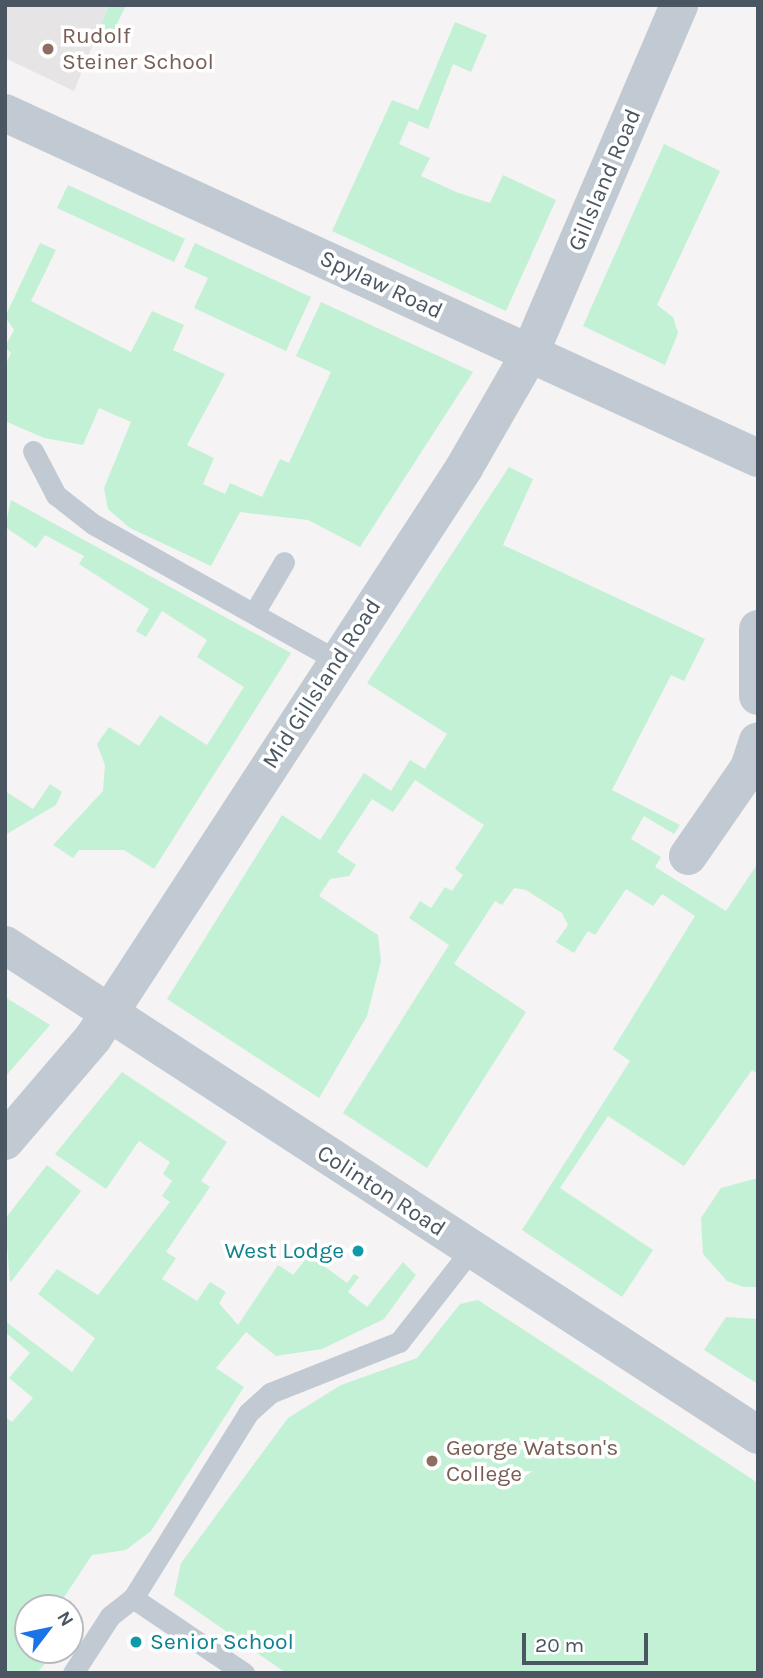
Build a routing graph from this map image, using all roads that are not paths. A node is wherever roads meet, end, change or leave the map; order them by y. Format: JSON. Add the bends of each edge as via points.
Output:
{"nodes":[{"id":1,"x":679,"y":5,"type":"edge"},
{"id":2,"x":5,"y":113,"type":"edge"},
{"id":3,"x":530,"y":353,"type":"junction"},
{"id":4,"x":33,"y":451,"type":"dead end"},
{"id":5,"x":758,"y":458,"type":"edge"},
{"id":6,"x":284,"y":562,"type":"dead end"},
{"id":7,"x":254,"y":613,"type":"junction"},
{"id":8,"x":758,"y":629,"type":"edge"},
{"id":9,"x":338,"y":661,"type":"junction"},
{"id":10,"x":758,"y":695,"type":"edge"},
{"id":11,"x":758,"y":741,"type":"edge"},
{"id":12,"x":688,"y":856,"type":"dead end"},
{"id":13,"x":5,"y":945,"type":"edge"},
{"id":14,"x":109,"y":1013,"type":"junction"},
{"id":15,"x":5,"y":1141,"type":"edge"},
{"id":16,"x":471,"y":1250,"type":"junction"},
{"id":17,"x":758,"y":1435,"type":"edge"},
{"id":18,"x":133,"y":1598,"type":"junction"},
{"id":19,"x":74,"y":1673,"type":"edge"},
{"id":20,"x":244,"y":1673,"type":"edge"}],
"edges":[{"from":1,"to":3,"type":"street","name":"Gillsland Road"},
{"from":2,"to":3,"type":"street","name":"Spylaw Road"},
{"from":3,"to":5,"type":"street","name":"Spylaw Road"},
{"from":3,"to":9,"type":"street","name":"Mid Gillsland Road"},
{"from":4,"to":7,"type":"lane","via":[[46,481],[74,511]]},
{"from":6,"to":7,"type":"lane"},
{"from":7,"to":9,"type":"lane"},
{"from":8,"to":10,"type":"street"},
{"from":9,"to":14,"type":"street","name":"Mid Gillsland Road"},
{"from":11,"to":12,"type":"street","via":[[749,768]]},
{"from":13,"to":14,"type":"street","name":"Colinton Road"},
{"from":14,"to":15,"type":"street","name":"Mid Gillsland Road"},
{"from":14,"to":16,"type":"street","name":"Colinton Road"},
{"from":16,"to":17,"type":"street","name":"Colinton Road"},
{"from":16,"to":18,"type":"lane","via":[[423,1320],[399,1342],[270,1393],[248,1413]]},
{"from":18,"to":19,"type":"lane","via":[[110,1616]]},
{"from":18,"to":20,"type":"lane"}]}
